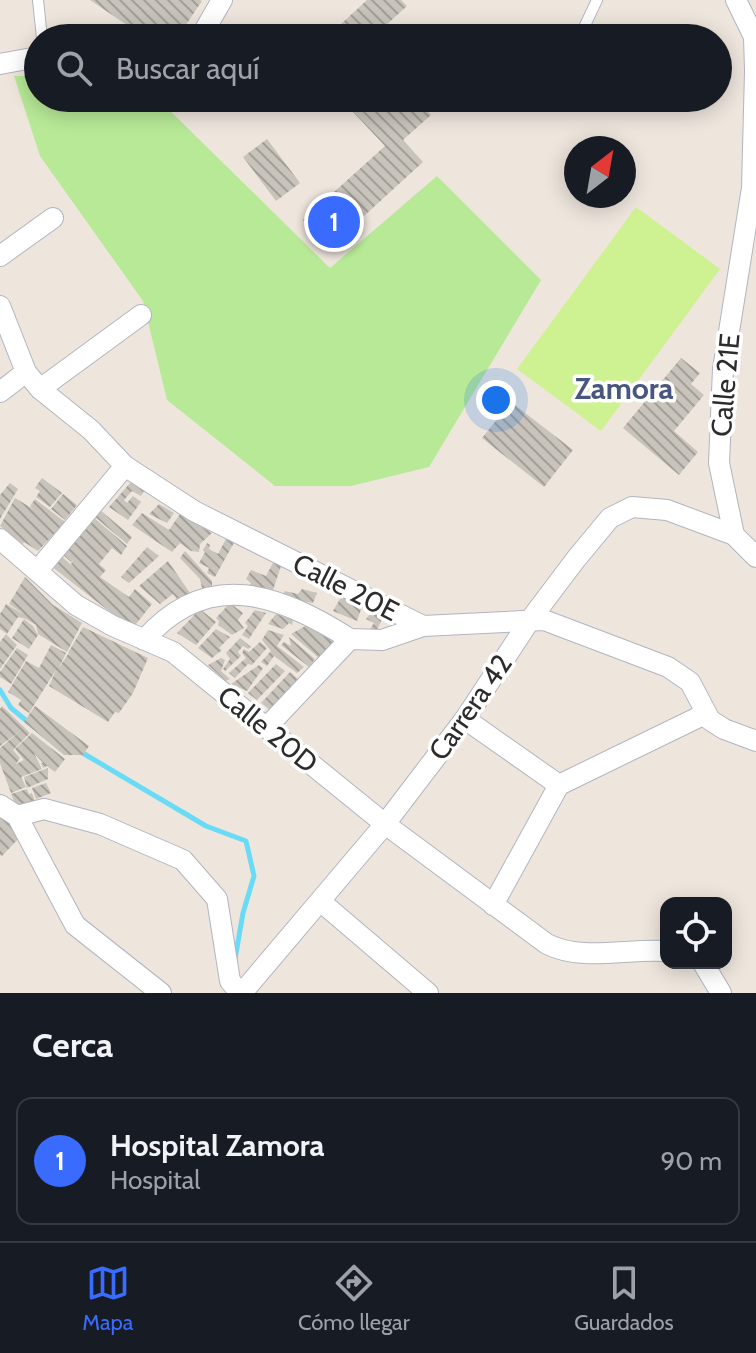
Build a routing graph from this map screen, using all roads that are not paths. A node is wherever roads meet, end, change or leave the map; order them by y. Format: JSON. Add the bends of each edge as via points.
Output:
{"nodes":[{"id":1,"x":38,"y":0,"type":"edge"},
{"id":2,"x":222,"y":0,"type":"edge"},
{"id":3,"x":597,"y":0,"type":"edge"},
{"id":4,"x":736,"y":0,"type":"edge"},
{"id":5,"x":41,"y":24,"type":"edge"},
{"id":6,"x":208,"y":24,"type":"edge"},
{"id":7,"x":586,"y":24,"type":"edge"},
{"id":8,"x":24,"y":60,"type":"edge"},
{"id":9,"x":0,"y":64,"type":"edge"},
{"id":10,"x":754,"y":187,"type":"edge"},
{"id":11,"x":53,"y":218,"type":"dead end"},
{"id":12,"x":0,"y":256,"type":"edge"},
{"id":13,"x":0,"y":306,"type":"edge"},
{"id":14,"x":141,"y":315,"type":"dead end"},
{"id":15,"x":26,"y":372,"type":"junction"},
{"id":16,"x":40,"y":389,"type":"junction"},
{"id":17,"x":0,"y":392,"type":"edge"},
{"id":18,"x":125,"y":466,"type":"junction"},
{"id":19,"x":734,"y":535,"type":"junction"},
{"id":20,"x":0,"y":539,"type":"edge"},
{"id":21,"x":756,"y":557,"type":"edge"},
{"id":22,"x":38,"y":570,"type":"junction"},
{"id":23,"x":530,"y":620,"type":"junction"},
{"id":24,"x":423,"y":626,"type":"junction"},
{"id":25,"x":350,"y":639,"type":"junction"},
{"id":26,"x":144,"y":640,"type":"junction"},
{"id":27,"x":705,"y":714,"type":"junction"},
{"id":28,"x":465,"y":719,"type":"junction"},
{"id":29,"x":266,"y":728,"type":"junction"},
{"id":30,"x":756,"y":741,"type":"edge"},
{"id":31,"x":559,"y":785,"type":"junction"},
{"id":32,"x":9,"y":810,"type":"edge"},
{"id":33,"x":385,"y":824,"type":"junction"},
{"id":34,"x":320,"y":901,"type":"junction"},
{"id":35,"x":493,"y":905,"type":"junction"},
{"id":36,"x":660,"y":951,"type":"edge"},
{"id":37,"x":707,"y":969,"type":"edge"},
{"id":38,"x":161,"y":993,"type":"edge"},
{"id":39,"x":241,"y":993,"type":"edge"},
{"id":40,"x":428,"y":993,"type":"edge"},
{"id":41,"x":721,"y":993,"type":"edge"}],
"edges":[{"from":1,"to":5,"type":"lane"},
{"from":2,"to":6,"type":"street"},
{"from":3,"to":7,"type":"lane"},
{"from":4,"to":10,"type":"street","name":"Calle 21E","via":[[754,37]]},
{"from":8,"to":9,"type":"street"},
{"from":10,"to":19,"type":"street","name":"Calle 21E","via":[[723,369],[719,463]]},
{"from":11,"to":12,"type":"street"},
{"from":13,"to":15,"type":"street","name":"Calle 20E"},
{"from":14,"to":16,"type":"street"},
{"from":15,"to":16,"type":"street","name":"Calle 20E"},
{"from":15,"to":17,"type":"street"},
{"from":16,"to":18,"type":"street","name":"Calle 20E"},
{"from":18,"to":22,"type":"street"},
{"from":18,"to":24,"type":"street","name":"Calle 20E","via":[[194,511]]},
{"from":19,"to":21,"type":"street"},
{"from":19,"to":23,"type":"street","name":"Carrera 42","via":[[667,510],[632,507],[610,518]]},
{"from":20,"to":22,"type":"street","name":"Calle 20D"},
{"from":22,"to":26,"type":"street","name":"Calle 20D","via":[[76,605]]},
{"from":23,"to":24,"type":"street","name":"Calle 20E"},
{"from":23,"to":27,"type":"street","name":"Calle 20E","via":[[544,620],[668,667],[690,682]]},
{"from":23,"to":28,"type":"street","name":"Carrera 42"},
{"from":24,"to":25,"type":"street","via":[[382,640]]},
{"from":25,"to":26,"type":"street","via":[[286,605],[224,594],[192,601],[161,620]]},
{"from":25,"to":29,"type":"street"},
{"from":26,"to":29,"type":"street","name":"Calle 20D","via":[[173,652]]},
{"from":27,"to":30,"type":"street","via":[[724,729]]},
{"from":27,"to":31,"type":"street"},
{"from":28,"to":31,"type":"street"},
{"from":28,"to":33,"type":"street","name":"Carrera 42"},
{"from":29,"to":33,"type":"street","name":"Calle 20D"},
{"from":31,"to":35,"type":"street"},
{"from":32,"to":38,"type":"street","via":[[75,925]]},
{"from":32,"to":39,"type":"street","via":[[44,809],[100,824],[183,860],[217,899],[230,981]]},
{"from":33,"to":34,"type":"street","name":"Carrera 42"},
{"from":33,"to":35,"type":"street","name":"Calle 20D"},
{"from":34,"to":39,"type":"street","name":"Carrera 42"},
{"from":34,"to":40,"type":"street"},
{"from":35,"to":36,"type":"street","name":"Calle 20D","via":[[560,951]]},
{"from":37,"to":41,"type":"street"}]}
